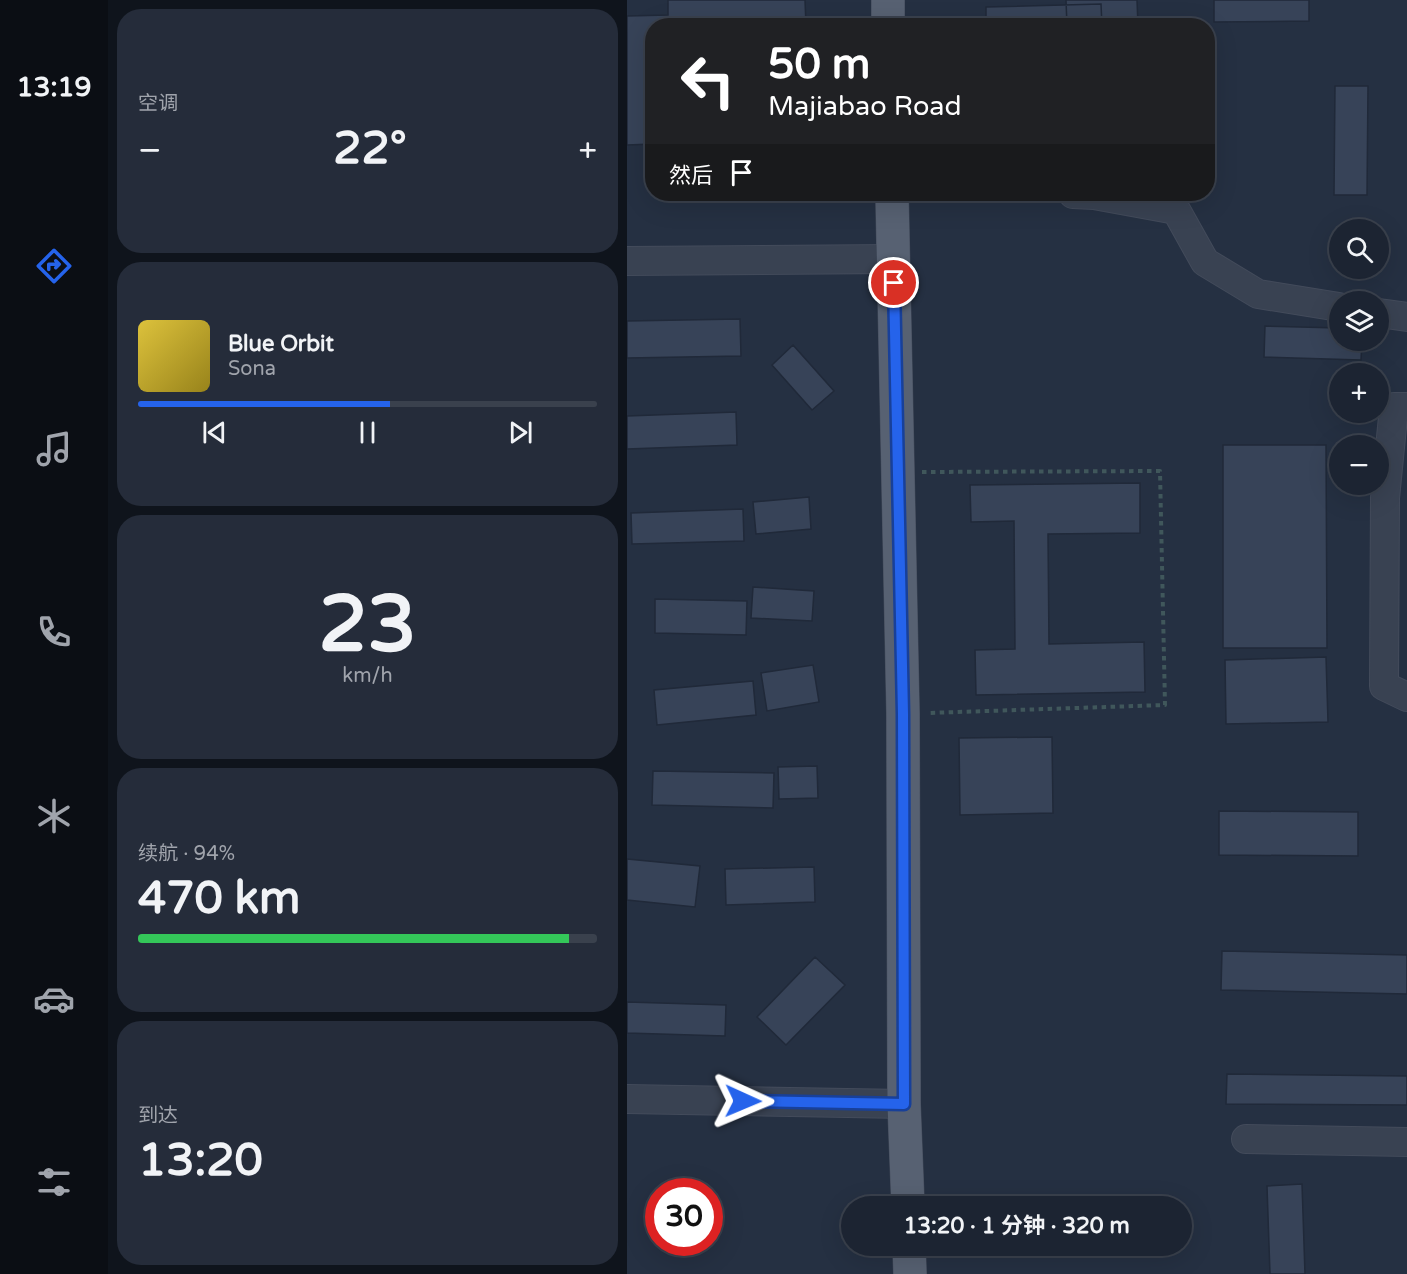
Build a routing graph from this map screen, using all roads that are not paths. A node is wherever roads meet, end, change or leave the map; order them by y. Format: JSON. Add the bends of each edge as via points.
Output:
{"nodes":[{"id":1,"x":888,"y":0,"type":"edge"},
{"id":2,"x":888,"y":18,"type":"edge"},
{"id":3,"x":892,"y":201,"type":"edge"},
{"id":4,"x":1127,"y":201,"type":"edge"},
{"id":5,"x":893,"y":260,"type":"junction"},
{"id":6,"x":627,"y":261,"type":"edge"},
{"id":7,"x":1329,"y":305,"type":"edge"},
{"id":8,"x":1389,"y":314,"type":"edge"},
{"id":9,"x":1407,"y":317,"type":"edge"},
{"id":10,"x":1407,"y":406,"type":"edge"},
{"id":11,"x":1407,"y":697,"type":"edge"},
{"id":12,"x":627,"y":1099,"type":"edge"},
{"id":13,"x":904,"y":1104,"type":"junction"},
{"id":14,"x":1246,"y":1139,"type":"dead end"},
{"id":15,"x":1407,"y":1142,"type":"edge"},
{"id":16,"x":908,"y":1196,"type":"edge"},
{"id":17,"x":910,"y":1256,"type":"edge"},
{"id":18,"x":911,"y":1274,"type":"edge"}],
"edges":[{"from":1,"to":2,"type":"main road"},
{"from":3,"to":5,"type":"main road"},
{"from":4,"to":7,"type":"street","via":[[1176,210],[1205,262],[1258,294]]},
{"from":5,"to":6,"type":"street"},
{"from":5,"to":13,"type":"main road","via":[[903,714]]},
{"from":8,"to":9,"type":"street"},
{"from":10,"to":11,"type":"street","via":[[1394,407],[1385,498],[1384,686]]},
{"from":12,"to":13,"type":"street"},
{"from":13,"to":16,"type":"main road"},
{"from":14,"to":15,"type":"street"},
{"from":17,"to":18,"type":"main road"}]}
